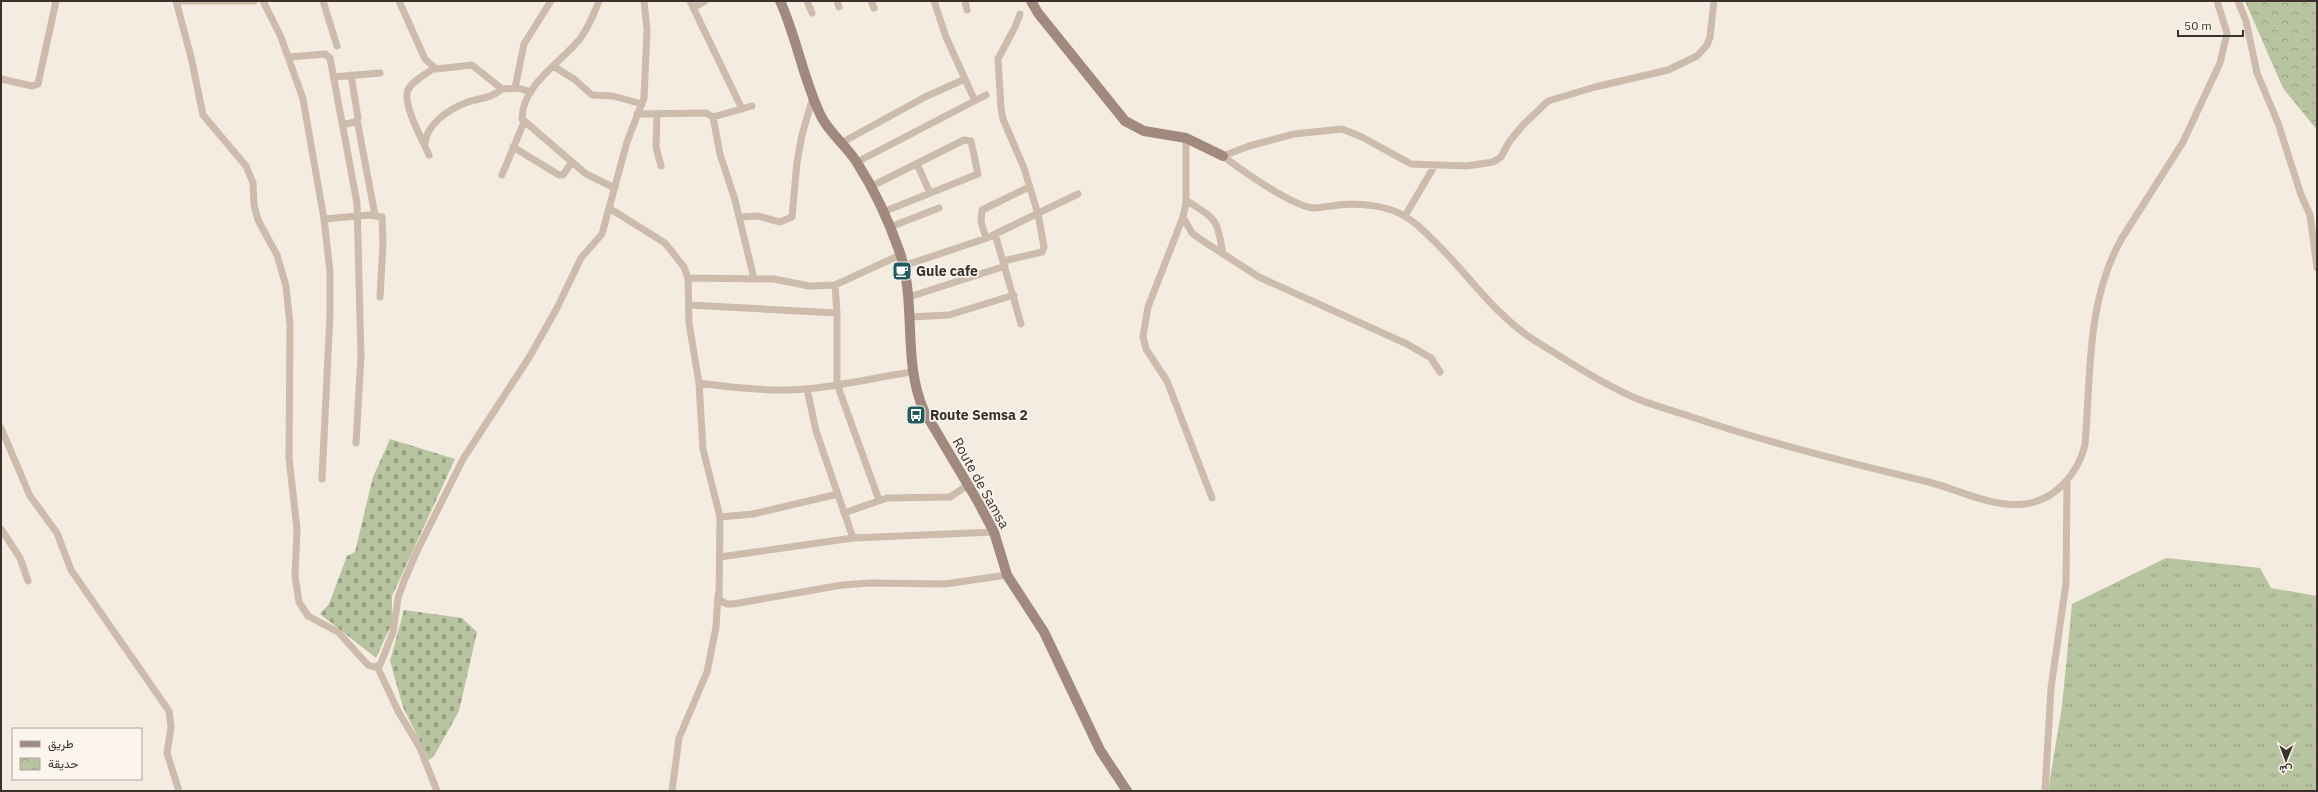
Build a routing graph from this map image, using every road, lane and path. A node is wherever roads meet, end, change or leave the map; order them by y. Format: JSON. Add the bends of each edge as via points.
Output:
{"nodes":[{"id":1,"x":56,"y":1,"type":"edge"},
{"id":2,"x":176,"y":1,"type":"edge"},
{"id":3,"x":254,"y":1,"type":"edge"},
{"id":4,"x":263,"y":1,"type":"edge"},
{"id":5,"x":323,"y":1,"type":"edge"},
{"id":6,"x":399,"y":1,"type":"edge"},
{"id":7,"x":551,"y":1,"type":"edge"},
{"id":8,"x":599,"y":1,"type":"edge"},
{"id":9,"x":644,"y":1,"type":"edge"},
{"id":10,"x":705,"y":1,"type":"edge"},
{"id":11,"x":780,"y":1,"type":"edge"},
{"id":12,"x":807,"y":1,"type":"edge"},
{"id":13,"x":934,"y":1,"type":"edge"},
{"id":14,"x":965,"y":1,"type":"edge"},
{"id":15,"x":1031,"y":1,"type":"edge"},
{"id":16,"x":1714,"y":1,"type":"edge"},
{"id":17,"x":2217,"y":1,"type":"edge"},
{"id":18,"x":2238,"y":1,"type":"edge"},
{"id":19,"x":692,"y":4,"type":"edge"},
{"id":20,"x":967,"y":10,"type":"dead end"},
{"id":21,"x":812,"y":13,"type":"dead end"},
{"id":22,"x":1020,"y":14,"type":"dead end"},
{"id":23,"x":338,"y":46,"type":"dead end"},
{"id":24,"x":289,"y":57,"type":"junction"},
{"id":25,"x":553,"y":66,"type":"junction"},
{"id":26,"x":434,"y":68,"type":"junction"},
{"id":27,"x":380,"y":73,"type":"dead end"},
{"id":28,"x":351,"y":75,"type":"junction"},
{"id":29,"x":334,"y":76,"type":"junction"},
{"id":30,"x":965,"y":79,"type":"junction"},
{"id":31,"x":1,"y":80,"type":"edge"},
{"id":32,"x":515,"y":88,"type":"junction"},
{"id":33,"x":502,"y":89,"type":"junction"},
{"id":34,"x":531,"y":92,"type":"junction"},
{"id":35,"x":986,"y":95,"type":"dead end"},
{"id":36,"x":813,"y":97,"type":"junction"},
{"id":37,"x":975,"y":101,"type":"junction"},
{"id":38,"x":642,"y":104,"type":"junction"},
{"id":39,"x":752,"y":106,"type":"dead end"},
{"id":40,"x":742,"y":109,"type":"junction"},
{"id":41,"x":637,"y":114,"type":"junction"},
{"id":42,"x":657,"y":114,"type":"junction"},
{"id":43,"x":713,"y":117,"type":"junction"},
{"id":44,"x":357,"y":120,"type":"junction"},
{"id":45,"x":524,"y":122,"type":"junction"},
{"id":46,"x":342,"y":125,"type":"junction"},
{"id":47,"x":1186,"y":138,"type":"junction"},
{"id":48,"x":841,"y":143,"type":"junction"},
{"id":49,"x":425,"y":144,"type":"junction"},
{"id":50,"x":513,"y":147,"type":"junction"},
{"id":51,"x":429,"y":155,"type":"dead end"},
{"id":52,"x":1223,"y":156,"type":"junction"},
{"id":53,"x":572,"y":162,"type":"junction"},
{"id":54,"x":857,"y":162,"type":"junction"},
{"id":55,"x":917,"y":164,"type":"junction"},
{"id":56,"x":1435,"y":165,"type":"junction"},
{"id":57,"x":661,"y":166,"type":"dead end"},
{"id":58,"x":502,"y":175,"type":"dead end"},
{"id":59,"x":870,"y":187,"type":"junction"},
{"id":60,"x":1029,"y":187,"type":"junction"},
{"id":61,"x":615,"y":188,"type":"junction"},
{"id":62,"x":930,"y":193,"type":"junction"},
{"id":63,"x":1078,"y":194,"type":"dead end"},
{"id":64,"x":1186,"y":200,"type":"junction"},
{"id":65,"x":609,"y":208,"type":"junction"},
{"id":66,"x":939,"y":208,"type":"dead end"},
{"id":67,"x":883,"y":212,"type":"junction"},
{"id":68,"x":1038,"y":214,"type":"junction"},
{"id":69,"x":375,"y":215,"type":"junction"},
{"id":70,"x":357,"y":216,"type":"junction"},
{"id":71,"x":1405,"y":216,"type":"junction"},
{"id":72,"x":740,"y":217,"type":"junction"},
{"id":73,"x":1183,"y":217,"type":"junction"},
{"id":74,"x":324,"y":219,"type":"junction"},
{"id":75,"x":890,"y":227,"type":"junction"},
{"id":76,"x":995,"y":234,"type":"junction"},
{"id":77,"x":986,"y":238,"type":"junction"},
{"id":78,"x":1223,"y":254,"type":"junction"},
{"id":79,"x":900,"y":255,"type":"junction"},
{"id":80,"x":1004,"y":264,"type":"junction"},
{"id":81,"x":903,"y":266,"type":"junction"},
{"id":82,"x":2317,"y":268,"type":"edge"},
{"id":83,"x":688,"y":278,"type":"junction"},
{"id":84,"x":754,"y":279,"type":"junction"},
{"id":85,"x":835,"y":285,"type":"junction"},
{"id":86,"x":1014,"y":295,"type":"junction"},
{"id":87,"x":380,"y":297,"type":"dead end"},
{"id":88,"x":909,"y":297,"type":"junction"},
{"id":89,"x":689,"y":306,"type":"junction"},
{"id":90,"x":837,"y":313,"type":"junction"},
{"id":91,"x":910,"y":317,"type":"junction"},
{"id":92,"x":1021,"y":324,"type":"dead end"},
{"id":93,"x":912,"y":372,"type":"junction"},
{"id":94,"x":1440,"y":372,"type":"dead end"},
{"id":95,"x":699,"y":382,"type":"junction"},
{"id":96,"x":837,"y":384,"type":"junction"},
{"id":97,"x":807,"y":389,"type":"junction"},
{"id":98,"x":1,"y":428,"type":"edge"},
{"id":99,"x":356,"y":443,"type":"dead end"},
{"id":100,"x":322,"y":479,"type":"dead end"},
{"id":101,"x":2068,"y":481,"type":"junction"},
{"id":102,"x":968,"y":485,"type":"junction"},
{"id":103,"x":838,"y":494,"type":"junction"},
{"id":104,"x":1212,"y":498,"type":"dead end"},
{"id":105,"x":879,"y":500,"type":"junction"},
{"id":106,"x":844,"y":513,"type":"junction"},
{"id":107,"x":720,"y":518,"type":"junction"},
{"id":108,"x":1,"y":529,"type":"edge"},
{"id":109,"x":994,"y":532,"type":"junction"},
{"id":110,"x":853,"y":538,"type":"junction"},
{"id":111,"x":720,"y":557,"type":"junction"},
{"id":112,"x":1008,"y":575,"type":"junction"},
{"id":113,"x":28,"y":581,"type":"dead end"},
{"id":114,"x":718,"y":595,"type":"junction"},
{"id":115,"x":377,"y":666,"type":"junction"},
{"id":116,"x":179,"y":791,"type":"edge"},
{"id":117,"x":437,"y":791,"type":"edge"},
{"id":118,"x":672,"y":791,"type":"edge"},
{"id":119,"x":1127,"y":791,"type":"edge"},
{"id":120,"x":2045,"y":791,"type":"edge"}],
"edges":[{"from":1,"to":31,"type":"street","via":[[38,84],[32,86]]},
{"from":2,"to":3,"type":"street"},
{"from":2,"to":115,"type":"street","via":[[203,115],[246,166],[253,183],[258,220],[276,255],[286,286],[290,325],[289,458],[297,529],[295,576],[300,602],[308,616],[338,632],[368,665]]},
{"from":4,"to":24,"type":"street"},
{"from":5,"to":23,"type":"street"},
{"from":6,"to":26,"type":"street","via":[[425,59]]},
{"from":7,"to":32,"type":"street","via":[[524,44]]},
{"from":8,"to":25,"type":"street","via":[[580,39]]},
{"from":9,"to":38,"type":"street","via":[[647,65]]},
{"from":10,"to":19,"type":"street"},
{"from":11,"to":36,"type":"street","name":"Route de Samsa","via":[[798,45]]},
{"from":12,"to":21,"type":"street"},
{"from":13,"to":30,"type":"street","via":[[946,37]]},
{"from":14,"to":20,"type":"street"},
{"from":15,"to":47,"type":"street","via":[[1120,116],[1148,132]]},
{"from":16,"to":56,"type":"street","via":[[1713,24],[1707,45],[1697,56],[1668,70],[1548,101],[1522,126],[1501,157],[1493,162],[1476,165]]},
{"from":17,"to":101,"type":"street","via":[[2227,33],[2220,63],[2183,142],[2122,238],[2101,284],[2092,340],[2085,445],[2079,465]]},
{"from":18,"to":82,"type":"street","via":[[2246,21],[2257,73],[2278,123],[2301,196],[2310,215]]},
{"from":19,"to":40,"type":"street"},
{"from":22,"to":60,"type":"street","via":[[998,59],[997,69],[1003,119]]},
{"from":24,"to":29,"type":"street","via":[[328,55]]},
{"from":24,"to":74,"type":"street","via":[[303,99]]},
{"from":25,"to":34,"type":"street"},
{"from":25,"to":38,"type":"street","via":[[574,79],[592,95],[608,95]]},
{"from":26,"to":33,"type":"street","via":[[472,65]]},
{"from":26,"to":49,"type":"street","via":[[414,83],[407,93],[408,105]]},
{"from":27,"to":28,"type":"street"},
{"from":28,"to":29,"type":"street"},
{"from":28,"to":44,"type":"street"},
{"from":29,"to":46,"type":"street"},
{"from":30,"to":37,"type":"street"},
{"from":30,"to":48,"type":"street","via":[[925,97]]},
{"from":32,"to":33,"type":"street"},
{"from":32,"to":34,"type":"street"},
{"from":33,"to":49,"type":"street","via":[[493,96],[465,103],[451,110],[429,128]]},
{"from":34,"to":45,"type":"street","via":[[522,112]]},
{"from":35,"to":37,"type":"street"},
{"from":36,"to":48,"type":"street","name":"Route de Samsa","via":[[822,118]]},
{"from":36,"to":72,"type":"street","via":[[797,162],[792,217],[780,222],[758,216]]},
{"from":37,"to":54,"type":"street"},
{"from":38,"to":41,"type":"street"},
{"from":39,"to":40,"type":"street"},
{"from":40,"to":43,"type":"street"},
{"from":41,"to":42,"type":"street"},
{"from":41,"to":61,"type":"street"},
{"from":42,"to":43,"type":"street","via":[[706,113]]},
{"from":42,"to":57,"type":"street","via":[[656,147]]},
{"from":43,"to":72,"type":"street","via":[[720,154]]},
{"from":44,"to":46,"type":"street"},
{"from":44,"to":69,"type":"street"},
{"from":45,"to":50,"type":"street"},
{"from":45,"to":53,"type":"street"},
{"from":46,"to":70,"type":"street"},
{"from":47,"to":52,"type":"street"},
{"from":47,"to":64,"type":"street"},
{"from":48,"to":54,"type":"street","name":"Route de Samsa"},
{"from":49,"to":51,"type":"street"},
{"from":50,"to":53,"type":"street","via":[[559,175],[563,175]]},
{"from":50,"to":58,"type":"street"},
{"from":52,"to":56,"type":"street","via":[[1294,134],[1313,130],[1342,129],[1376,144],[1405,162]]},
{"from":52,"to":71,"type":"street","via":[[1249,176],[1310,208],[1355,204],[1389,209]]},
{"from":53,"to":61,"type":"street","via":[[586,174]]},
{"from":54,"to":59,"type":"street","name":"Route de Samsa"},
{"from":55,"to":59,"type":"street"},
{"from":55,"to":62,"type":"street"},
{"from":55,"to":62,"type":"street","via":[[964,140],[971,141],[978,174]]},
{"from":56,"to":71,"type":"street"},
{"from":59,"to":67,"type":"street","name":"Route de Samsa"},
{"from":60,"to":68,"type":"street"},
{"from":60,"to":77,"type":"street","via":[[982,210],[981,222]]},
{"from":61,"to":65,"type":"street"},
{"from":62,"to":67,"type":"street"},
{"from":63,"to":68,"type":"street"},
{"from":64,"to":73,"type":"street"},
{"from":64,"to":78,"type":"street","via":[[1210,216],[1217,224]]},
{"from":65,"to":83,"type":"street","via":[[665,243],[684,267]]},
{"from":65,"to":115,"type":"street","via":[[602,234],[581,258],[530,356],[463,459],[407,575],[398,598],[393,632]]},
{"from":66,"to":75,"type":"street"},
{"from":67,"to":75,"type":"street","name":"Route de Samsa"},
{"from":68,"to":76,"type":"street"},
{"from":68,"to":80,"type":"street","via":[[1043,251]]},
{"from":69,"to":70,"type":"street"},
{"from":69,"to":87,"type":"street","via":[[382,217],[383,223]]},
{"from":70,"to":74,"type":"street"},
{"from":70,"to":99,"type":"street","via":[[361,356]]},
{"from":71,"to":101,"type":"street","via":[[1444,250],[1503,317],[1515,327],[1593,376],[1636,398],[1762,441],[2002,503],[2031,503]]},
{"from":72,"to":84,"type":"street"},
{"from":73,"to":78,"type":"street","via":[[1192,233]]},
{"from":73,"to":104,"type":"street","via":[[1148,307],[1143,336],[1146,349],[1167,382]]},
{"from":74,"to":100,"type":"street","via":[[330,272],[330,307]]},
{"from":75,"to":79,"type":"street","name":"Route de Samsa"},
{"from":76,"to":77,"type":"street"},
{"from":76,"to":80,"type":"street"},
{"from":77,"to":81,"type":"street"},
{"from":78,"to":94,"type":"street","via":[[1259,277],[1407,344],[1431,358]]},
{"from":79,"to":81,"type":"street","name":"Route de Samsa"},
{"from":79,"to":85,"type":"street"},
{"from":80,"to":86,"type":"street"},
{"from":80,"to":88,"type":"street"},
{"from":81,"to":88,"type":"street","name":"Route de Samsa"},
{"from":83,"to":84,"type":"street"},
{"from":83,"to":89,"type":"street"},
{"from":84,"to":85,"type":"street","via":[[774,279],[809,286]]},
{"from":85,"to":90,"type":"street"},
{"from":86,"to":91,"type":"street","via":[[950,315]]},
{"from":86,"to":92,"type":"street"},
{"from":88,"to":91,"type":"street","name":"Route de Samsa"},
{"from":89,"to":90,"type":"street"},
{"from":89,"to":95,"type":"street","via":[[691,339]]},
{"from":90,"to":96,"type":"street"},
{"from":91,"to":93,"type":"street","name":"Route de Samsa"},
{"from":93,"to":96,"type":"street"},
{"from":93,"to":102,"type":"street","name":"Route de Samsa","via":[[917,396],[924,411]]},
{"from":95,"to":97,"type":"street","via":[[762,390]]},
{"from":95,"to":107,"type":"street","via":[[703,449]]},
{"from":96,"to":97,"type":"street"},
{"from":96,"to":105,"type":"street"},
{"from":97,"to":103,"type":"street","via":[[816,431]]},
{"from":98,"to":116,"type":"street","via":[[30,496],[57,533],[71,570],[169,711],[171,727],[167,753]]},
{"from":101,"to":120,"type":"street","via":[[2066,584],[2051,688]]},
{"from":102,"to":105,"type":"street","via":[[944,498],[898,497]]},
{"from":102,"to":109,"type":"street","name":"Route de Samsa"},
{"from":103,"to":106,"type":"street"},
{"from":103,"to":107,"type":"street","via":[[753,514]]},
{"from":105,"to":106,"type":"street"},
{"from":106,"to":110,"type":"street"},
{"from":107,"to":111,"type":"street"},
{"from":108,"to":113,"type":"street","via":[[20,558]]},
{"from":109,"to":110,"type":"street"},
{"from":109,"to":112,"type":"street","name":"Route de Samsa"},
{"from":110,"to":111,"type":"street"},
{"from":111,"to":114,"type":"street"},
{"from":112,"to":114,"type":"street","via":[[945,584],[842,585],[733,604],[722,602]]},
{"from":112,"to":119,"type":"street","name":"Route de Samsa","via":[[1044,632],[1100,750]]},
{"from":114,"to":118,"type":"street","via":[[716,627],[707,672],[679,738]]},
{"from":115,"to":117,"type":"street","via":[[398,712],[420,748]]}]}
